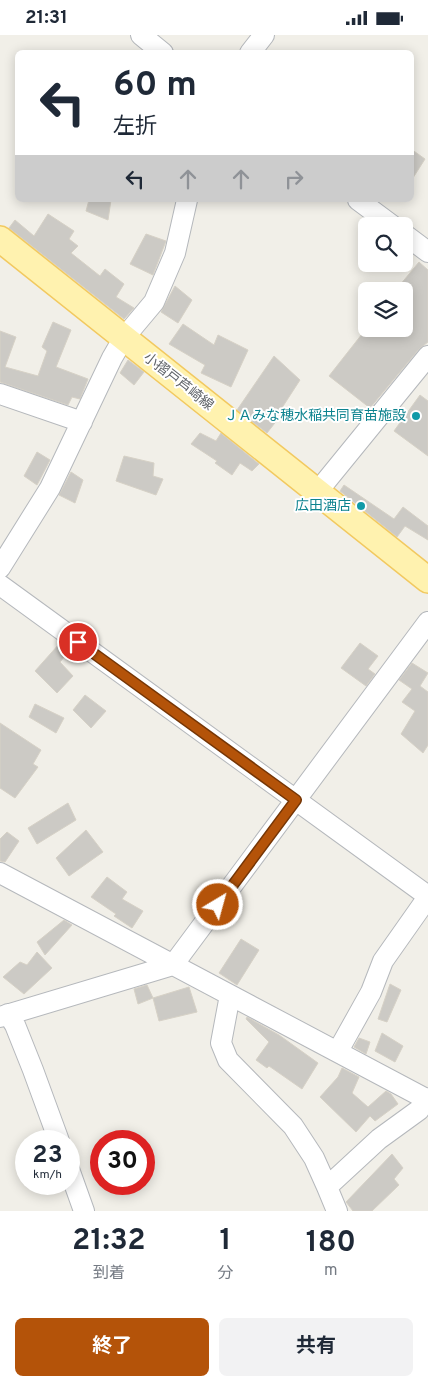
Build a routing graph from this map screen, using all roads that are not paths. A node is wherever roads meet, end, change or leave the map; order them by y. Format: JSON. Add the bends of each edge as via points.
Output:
{"nodes":[{"id":1,"x":141,"y":35,"type":"edge"},
{"id":2,"x":264,"y":35,"type":"edge"},
{"id":3,"x":159,"y":50,"type":"edge"},
{"id":4,"x":252,"y":50,"type":"edge"},
{"id":5,"x":188,"y":202,"type":"edge"},
{"id":6,"x":361,"y":202,"type":"edge"},
{"id":7,"x":382,"y":217,"type":"edge"},
{"id":8,"x":0,"y":239,"type":"edge"},
{"id":9,"x":413,"y":241,"type":"edge"},
{"id":10,"x":428,"y":252,"type":"edge"},
{"id":11,"x":123,"y":339,"type":"junction"},
{"id":12,"x":428,"y":356,"type":"edge"},
{"id":13,"x":0,"y":394,"type":"edge"},
{"id":14,"x":82,"y":423,"type":"junction"},
{"id":15,"x":318,"y":491,"type":"junction"},
{"id":16,"x":0,"y":567,"type":"edge"},
{"id":17,"x":428,"y":580,"type":"edge"},
{"id":18,"x":0,"y":585,"type":"edge"},
{"id":19,"x":428,"y":622,"type":"edge"},
{"id":20,"x":296,"y":800,"type":"junction"},
{"id":21,"x":0,"y":873,"type":"edge"},
{"id":22,"x":428,"y":897,"type":"edge"},
{"id":23,"x":173,"y":965,"type":"junction"},
{"id":24,"x":230,"y":995,"type":"junction"},
{"id":25,"x":4,"y":1016,"type":"edge"},
{"id":26,"x":338,"y":1051,"type":"junction"},
{"id":27,"x":427,"y":1099,"type":"edge"},
{"id":28,"x":55,"y":1130,"type":"edge"},
{"id":29,"x":326,"y":1187,"type":"junction"},
{"id":30,"x":78,"y":1195,"type":"edge"},
{"id":31,"x":84,"y":1211,"type":"edge"},
{"id":32,"x":337,"y":1211,"type":"edge"}],
"edges":[{"from":1,"to":3,"type":"street"},
{"from":2,"to":4,"type":"street"},
{"from":5,"to":11,"type":"street","via":[[175,253],[154,302]]},
{"from":6,"to":7,"type":"street"},
{"from":8,"to":11,"type":"main road","name":"小摺戸芦崎線"},
{"from":9,"to":10,"type":"street"},
{"from":11,"to":14,"type":"street"},
{"from":11,"to":15,"type":"main road","name":"小摺戸芦崎線"},
{"from":12,"to":15,"type":"street"},
{"from":13,"to":14,"type":"street"},
{"from":14,"to":16,"type":"street","via":[[50,488]]},
{"from":15,"to":17,"type":"main road","name":"小摺戸芦崎線"},
{"from":18,"to":20,"type":"street"},
{"from":19,"to":20,"type":"street"},
{"from":20,"to":22,"type":"street"},
{"from":20,"to":23,"type":"street"},
{"from":21,"to":23,"type":"street"},
{"from":22,"to":26,"type":"street","via":[[383,961]]},
{"from":23,"to":24,"type":"street"},
{"from":23,"to":25,"type":"street"},
{"from":24,"to":26,"type":"street"},
{"from":24,"to":29,"type":"street","via":[[221,1043],[228,1060],[293,1126],[314,1158]]},
{"from":25,"to":28,"type":"street","via":[[18,1034]]},
{"from":26,"to":27,"type":"street"},
{"from":27,"to":29,"type":"street","via":[[419,1110],[379,1139]]},
{"from":29,"to":32,"type":"street"},
{"from":30,"to":31,"type":"street"}]}
